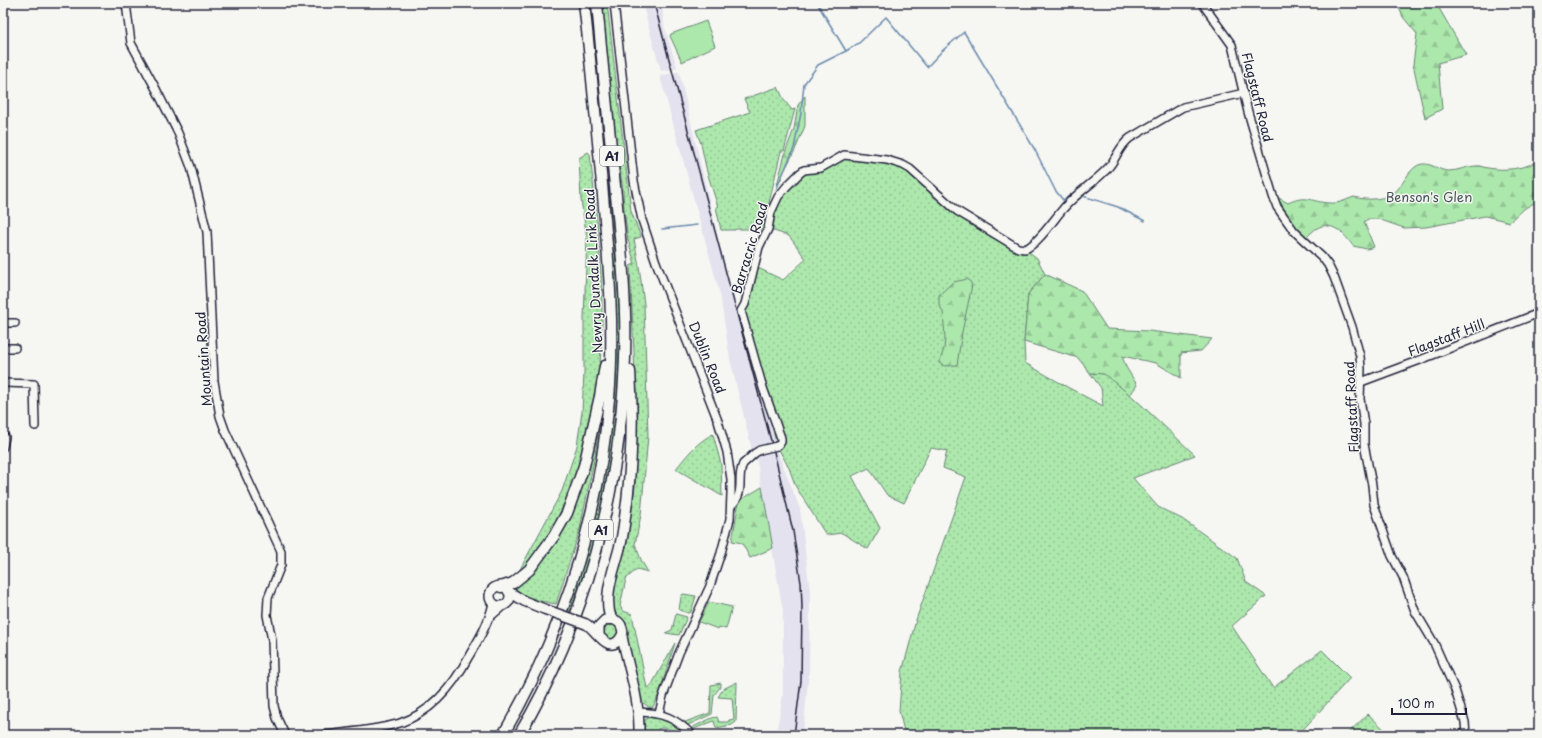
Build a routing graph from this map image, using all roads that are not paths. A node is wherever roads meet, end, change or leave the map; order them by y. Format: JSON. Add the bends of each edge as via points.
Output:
{"nodes":[{"id":1,"x":126,"y":3,"type":"edge"},
{"id":2,"x":584,"y":3,"type":"edge"},
{"id":3,"x":597,"y":3,"type":"edge"},
{"id":4,"x":614,"y":3,"type":"edge"},
{"id":5,"x":1202,"y":3,"type":"edge"},
{"id":6,"x":1244,"y":93,"type":"junction"},
{"id":7,"x":625,"y":310,"type":"junction"},
{"id":8,"x":1539,"y":313,"type":"edge"},
{"id":9,"x":611,"y":317,"type":"junction"},
{"id":10,"x":3,"y":322,"type":"edge"},
{"id":11,"x":15,"y":323,"type":"dead end"},
{"id":12,"x":3,"y":348,"type":"edge"},
{"id":13,"x":15,"y":348,"type":"dead end"},
{"id":14,"x":1361,"y":382,"type":"junction"},
{"id":15,"x":3,"y":383,"type":"edge"},
{"id":16,"x":35,"y":426,"type":"dead end"},
{"id":17,"x":3,"y":437,"type":"edge"},
{"id":18,"x":3,"y":447,"type":"edge"},
{"id":19,"x":731,"y":506,"type":"junction"},
{"id":20,"x":504,"y":589,"type":"junction"},
{"id":21,"x":524,"y":601,"type":"junction"},
{"id":22,"x":493,"y":603,"type":"junction"},
{"id":23,"x":506,"y":604,"type":"junction"},
{"id":24,"x":490,"y":617,"type":"junction"},
{"id":25,"x":607,"y":620,"type":"junction"},
{"id":26,"x":588,"y":625,"type":"junction"},
{"id":27,"x":599,"y":636,"type":"junction"},
{"id":28,"x":622,"y":637,"type":"junction"},
{"id":29,"x":614,"y":643,"type":"junction"},
{"id":30,"x":624,"y":654,"type":"junction"},
{"id":31,"x":639,"y":712,"type":"junction"},
{"id":32,"x":659,"y":714,"type":"junction"},
{"id":33,"x":285,"y":735,"type":"edge"},
{"id":34,"x":324,"y":735,"type":"edge"},
{"id":35,"x":503,"y":735,"type":"edge"},
{"id":36,"x":519,"y":735,"type":"edge"},
{"id":37,"x":639,"y":735,"type":"edge"},
{"id":38,"x":692,"y":735,"type":"edge"},
{"id":39,"x":1466,"y":735,"type":"edge"}],
"edges":[{"from":1,"to":33,"type":"street","name":"Mountain Road","via":[[131,43],[178,133],[191,167],[207,232],[214,381],[220,416],[281,551],[281,564],[268,598],[267,615],[272,640],[274,706]]},
{"from":2,"to":9,"type":"highway","name":"Newry Dundalk Link Road","number":"A1","via":[[606,228]]},
{"from":3,"to":7,"type":"highway","name":"Newry Dundalk Link Road","number":"A1"},
{"from":4,"to":19,"type":"street","name":"Dublin Road","via":[[634,180],[642,220],[718,421],[730,466]]},
{"from":5,"to":6,"type":"street","name":"Flagstaff Road","via":[[1232,45]]},
{"from":6,"to":14,"type":"street","name":"Flagstaff Road","via":[[1277,207],[1294,231],[1322,257],[1334,277],[1357,344]]},
{"from":6,"to":19,"type":"street","name":"Barracric Road","bridge":true,"via":[[1183,107],[1130,138],[1108,168],[1078,193],[1026,250],[1018,248],[957,211],[910,169],[896,162],[844,155],[821,168],[800,173],[774,204],[768,229],[759,247],[745,304],[741,310],[763,388],[782,442],[777,446],[760,450],[743,464],[740,491]]},
{"from":7,"to":25,"type":"highway","via":[[631,395],[630,475],[621,540],[608,597]]},
{"from":7,"to":36,"type":"highway","name":"Newry Dundalk Link Road","number":"A1","via":[[620,425],[599,538],[562,650]]},
{"from":8,"to":14,"type":"street","name":"Flagstaff Hill"},
{"from":9,"to":20,"type":"highway","via":[[594,426],[582,472],[567,513],[529,570]]},
{"from":9,"to":35,"type":"highway","name":"Newry Dundalk Link Road","number":"A1","via":[[609,399],[598,479],[587,531],[559,622],[520,707]]},
{"from":10,"to":11,"type":"street"},
{"from":12,"to":13,"type":"street"},
{"from":14,"to":39,"type":"street","name":"Flagstaff Road","via":[[1364,444],[1374,505],[1415,612],[1434,643],[1452,685],[1465,722]]},
{"from":15,"to":16,"type":"street","via":[[34,384]]},
{"from":17,"to":18,"type":"street"},
{"from":19,"to":32,"type":"street","name":"Dublin Road","via":[[726,538],[716,570],[677,658]]},
{"from":20,"to":21,"type":"main road"},
{"from":20,"to":22,"type":"main road","via":[[496,588],[492,592],[490,598]]},
{"from":20,"to":23,"type":"main road","via":[[510,598]]},
{"from":21,"to":23,"type":"main road"},
{"from":21,"to":26,"type":"main road","bridge":true},
{"from":22,"to":23,"type":"main road","via":[[498,606]]},
{"from":22,"to":24,"type":"street"},
{"from":23,"to":24,"type":"street"},
{"from":24,"to":34,"type":"street","via":[[452,684],[426,709],[399,723]]},
{"from":25,"to":26,"type":"main road"},
{"from":25,"to":27,"type":"main road","via":[[598,629]]},
{"from":25,"to":28,"type":"main road","via":[[616,620],[622,626]]},
{"from":26,"to":27,"type":"main road"},
{"from":27,"to":29,"type":"main road","via":[[606,643]]},
{"from":28,"to":29,"type":"main road"},
{"from":28,"to":30,"type":"main road"},
{"from":29,"to":30,"type":"main road"},
{"from":30,"to":31,"type":"main road","via":[[633,679]]},
{"from":31,"to":32,"type":"street"},
{"from":31,"to":37,"type":"main road"},
{"from":32,"to":38,"type":"street","via":[[673,719]]}]}
